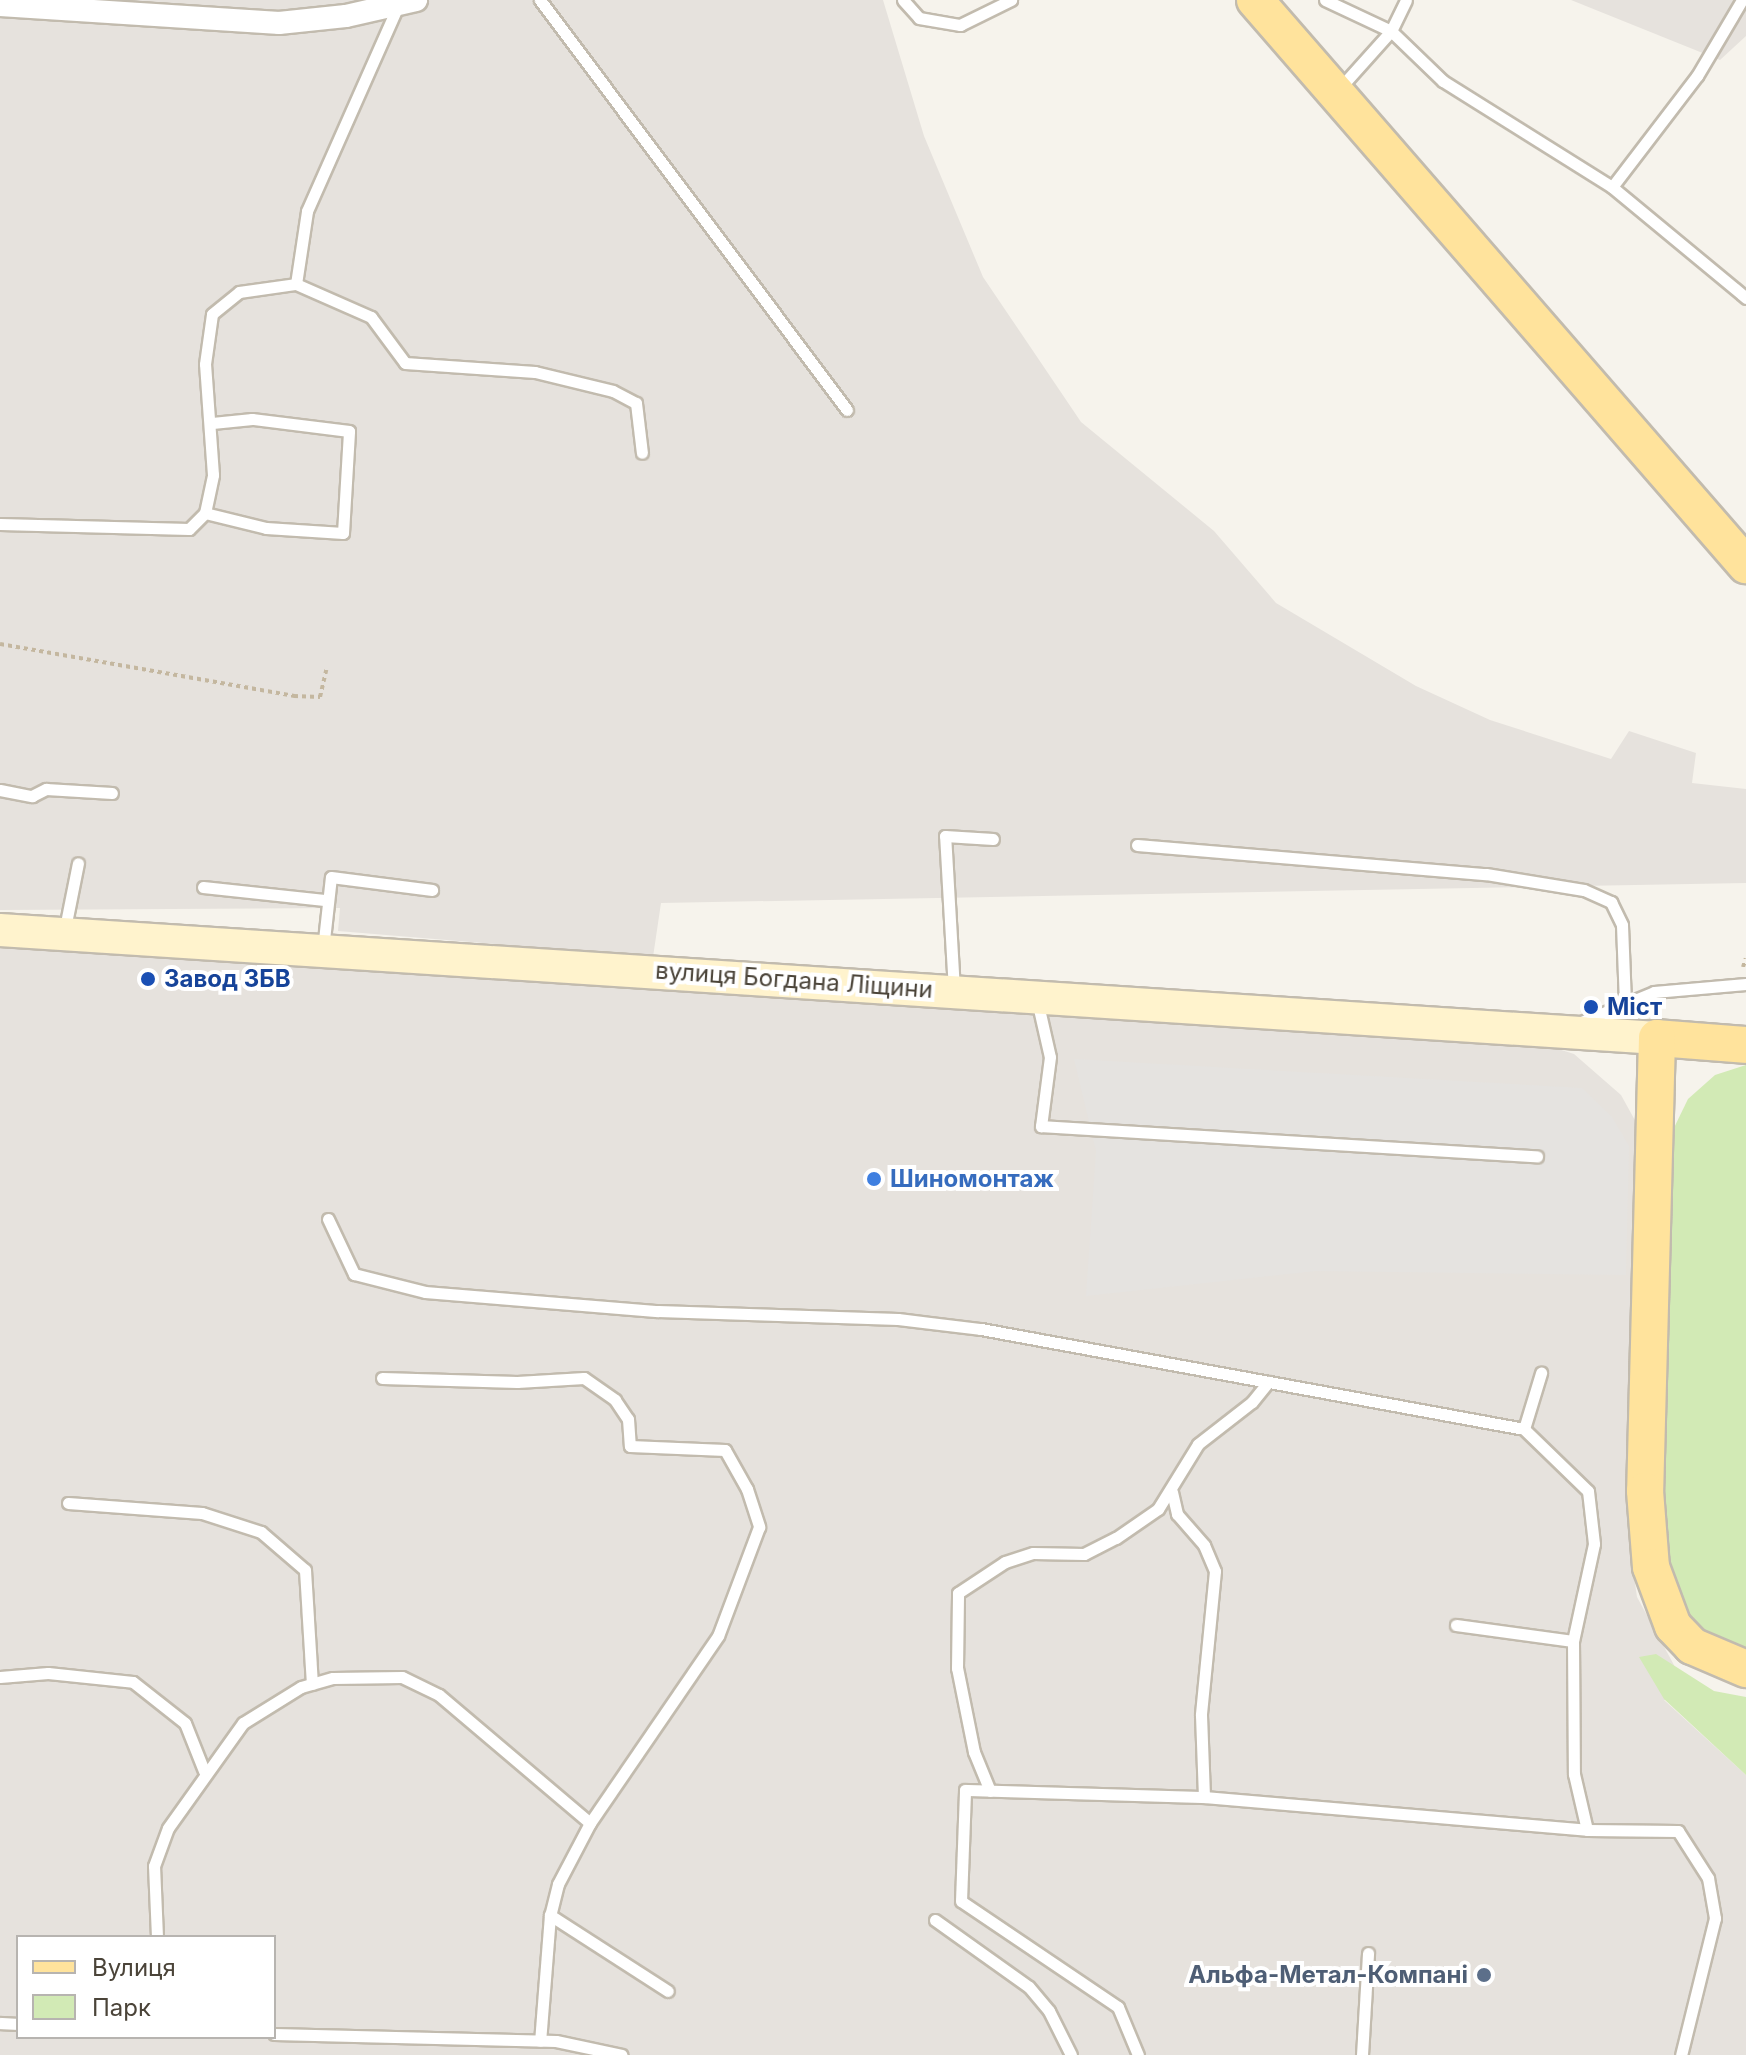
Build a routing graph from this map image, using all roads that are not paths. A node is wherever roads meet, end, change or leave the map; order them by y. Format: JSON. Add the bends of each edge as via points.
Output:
{"nodes":[{"id":1,"x":540,"y":0,"type":"edge"},
{"id":2,"x":903,"y":0,"type":"edge"},
{"id":3,"x":1011,"y":0,"type":"edge"},
{"id":4,"x":1255,"y":0,"type":"edge"},
{"id":5,"x":1325,"y":0,"type":"edge"},
{"id":6,"x":1406,"y":0,"type":"edge"},
{"id":7,"x":1742,"y":0,"type":"edge"},
{"id":8,"x":407,"y":3,"type":"edge"},
{"id":9,"x":0,"y":5,"type":"edge"},
{"id":10,"x":1391,"y":31,"type":"junction"},
{"id":11,"x":1336,"y":93,"type":"junction"},
{"id":12,"x":1612,"y":187,"type":"junction"},
{"id":13,"x":296,"y":284,"type":"junction"},
{"id":14,"x":1746,"y":298,"type":"edge"},
{"id":15,"x":847,"y":410,"type":"dead end"},
{"id":16,"x":212,"y":423,"type":"junction"},
{"id":17,"x":642,"y":453,"type":"dead end"},
{"id":18,"x":205,"y":513,"type":"junction"},
{"id":19,"x":0,"y":524,"type":"edge"},
{"id":20,"x":1746,"y":565,"type":"edge"},
{"id":21,"x":0,"y":790,"type":"edge"},
{"id":22,"x":112,"y":793,"type":"dead end"},
{"id":23,"x":993,"y":839,"type":"dead end"},
{"id":24,"x":1137,"y":845,"type":"dead end"},
{"id":25,"x":78,"y":863,"type":"dead end"},
{"id":26,"x":203,"y":887,"type":"dead end"},
{"id":27,"x":432,"y":890,"type":"dead end"},
{"id":28,"x":324,"y":900,"type":"junction"},
{"id":29,"x":0,"y":930,"type":"edge"},
{"id":30,"x":64,"y":934,"type":"junction"},
{"id":31,"x":323,"y":949,"type":"junction"},
{"id":32,"x":1746,"y":984,"type":"edge"},
{"id":33,"x":954,"y":990,"type":"junction"},
{"id":34,"x":1036,"y":996,"type":"junction"},
{"id":35,"x":1625,"y":1004,"type":"junction"},
{"id":36,"x":1574,"y":1032,"type":"junction"},
{"id":37,"x":1657,"y":1038,"type":"junction"},
{"id":38,"x":1746,"y":1045,"type":"edge"},
{"id":39,"x":1537,"y":1156,"type":"dead end"},
{"id":40,"x":328,"y":1219,"type":"dead end"},
{"id":41,"x":1541,"y":1373,"type":"dead end"},
{"id":42,"x":382,"y":1378,"type":"dead end"},
{"id":43,"x":1268,"y":1382,"type":"junction"},
{"id":44,"x":1524,"y":1429,"type":"junction"},
{"id":45,"x":1172,"y":1492,"type":"junction"},
{"id":46,"x":68,"y":1503,"type":"dead end"},
{"id":47,"x":1456,"y":1625,"type":"dead end"},
{"id":48,"x":1573,"y":1641,"type":"junction"},
{"id":49,"x":1745,"y":1669,"type":"edge"},
{"id":50,"x":0,"y":1677,"type":"edge"},
{"id":51,"x":312,"y":1684,"type":"junction"},
{"id":52,"x":204,"y":1771,"type":"junction"},
{"id":53,"x":990,"y":1791,"type":"junction"},
{"id":54,"x":1204,"y":1797,"type":"junction"},
{"id":55,"x":590,"y":1823,"type":"junction"},
{"id":56,"x":1587,"y":1830,"type":"junction"},
{"id":57,"x":550,"y":1915,"type":"junction"},
{"id":58,"x":935,"y":1920,"type":"dead end"},
{"id":59,"x":157,"y":1935,"type":"edge"},
{"id":60,"x":1368,"y":1953,"type":"dead end"},
{"id":61,"x":668,"y":1991,"type":"dead end"},
{"id":62,"x":276,"y":2034,"type":"edge"},
{"id":63,"x":540,"y":2041,"type":"junction"},
{"id":64,"x":622,"y":2055,"type":"edge"},
{"id":65,"x":1071,"y":2055,"type":"edge"},
{"id":66,"x":1138,"y":2055,"type":"edge"},
{"id":67,"x":1362,"y":2055,"type":"edge"},
{"id":68,"x":1681,"y":2055,"type":"edge"}],
"edges":[{"from":1,"to":15,"type":"lane"},
{"from":2,"to":3,"type":"lane","via":[[919,18],[960,25]]},
{"from":4,"to":11,"type":"main road"},
{"from":5,"to":10,"type":"lane"},
{"from":6,"to":10,"type":"lane"},
{"from":7,"to":12,"type":"lane","via":[[1697,76]]},
{"from":8,"to":9,"type":"street","via":[[279,23]]},
{"from":8,"to":13,"type":"lane","via":[[307,211]]},
{"from":10,"to":11,"type":"lane"},
{"from":10,"to":12,"type":"lane","via":[[1443,81]]},
{"from":11,"to":20,"type":"main road"},
{"from":12,"to":14,"type":"lane"},
{"from":13,"to":16,"type":"lane","via":[[239,292],[212,314],[205,364]]},
{"from":13,"to":17,"type":"lane","via":[[371,317],[405,363],[535,372],[613,391],[636,403]]},
{"from":16,"to":18,"type":"lane","via":[[213,475]]},
{"from":16,"to":18,"type":"lane","via":[[252,419],[349,431],[343,533],[266,528]]},
{"from":18,"to":19,"type":"lane","via":[[189,529]]},
{"from":21,"to":22,"type":"lane","via":[[32,796],[46,789]]},
{"from":23,"to":33,"type":"lane","via":[[945,836]]},
{"from":24,"to":35,"type":"lane","via":[[1486,874],[1584,890],[1611,902],[1622,925]]},
{"from":25,"to":30,"type":"lane"},
{"from":26,"to":28,"type":"lane"},
{"from":27,"to":28,"type":"lane","via":[[331,877]]},
{"from":28,"to":31,"type":"lane"},
{"from":29,"to":30,"type":"main road","name":"вулиця Богдана Ліщини"},
{"from":30,"to":31,"type":"main road","name":"вулиця Богдана Ліщини"},
{"from":31,"to":33,"type":"main road","name":"вулиця Богдана Ліщини"},
{"from":32,"to":35,"type":"lane","via":[[1654,992]]},
{"from":33,"to":34,"type":"main road","name":"вулиця Богдана Ліщини"},
{"from":34,"to":36,"type":"main road","name":"вулиця Богдана Ліщини"},
{"from":34,"to":39,"type":"lane","via":[[1050,1057],[1041,1126]]},
{"from":35,"to":36,"type":"lane"},
{"from":36,"to":37,"type":"main road","name":"вулиця Богдана Ліщини"},
{"from":37,"to":38,"type":"main road"},
{"from":37,"to":49,"type":"main road","via":[[1645,1491],[1651,1567],[1673,1626],[1692,1646]]},
{"from":40,"to":43,"type":"lane","via":[[354,1274],[425,1292],[658,1311],[898,1319]]},
{"from":41,"to":44,"type":"lane"},
{"from":42,"to":55,"type":"lane","via":[[584,1378],[615,1400],[628,1419],[630,1446],[725,1450],[747,1489],[759,1527],[718,1636]]},
{"from":43,"to":44,"type":"lane"},
{"from":43,"to":45,"type":"lane","via":[[1252,1402],[1198,1444]]},
{"from":44,"to":48,"type":"lane","via":[[1588,1491],[1594,1544]]},
{"from":45,"to":53,"type":"lane","via":[[1158,1509],[1084,1554],[1033,1553],[1005,1562],[958,1593],[957,1668],[974,1752]]},
{"from":45,"to":54,"type":"lane","via":[[1177,1514],[1204,1545],[1215,1571],[1201,1715]]},
{"from":46,"to":51,"type":"lane","via":[[202,1513],[261,1532],[305,1570]]},
{"from":47,"to":48,"type":"lane"},
{"from":48,"to":56,"type":"lane","via":[[1574,1774]]},
{"from":50,"to":52,"type":"lane","via":[[48,1673],[133,1682],[185,1723]]},
{"from":51,"to":52,"type":"lane","via":[[243,1723]]},
{"from":51,"to":55,"type":"lane","via":[[333,1678],[402,1677],[439,1695]]},
{"from":52,"to":59,"type":"lane","via":[[168,1828],[154,1866]]},
{"from":53,"to":54,"type":"lane"},
{"from":53,"to":66,"type":"lane","via":[[965,1790],[961,1901],[1118,2007]]},
{"from":54,"to":56,"type":"lane"},
{"from":55,"to":57,"type":"lane","via":[[558,1884]]},
{"from":56,"to":68,"type":"lane","via":[[1678,1831],[1708,1878],[1715,1918]]},
{"from":57,"to":61,"type":"lane"},
{"from":57,"to":63,"type":"lane"},
{"from":58,"to":65,"type":"lane","via":[[1029,1987],[1049,2011]]},
{"from":60,"to":67,"type":"lane"},
{"from":62,"to":63,"type":"lane"},
{"from":63,"to":64,"type":"lane"}]}
